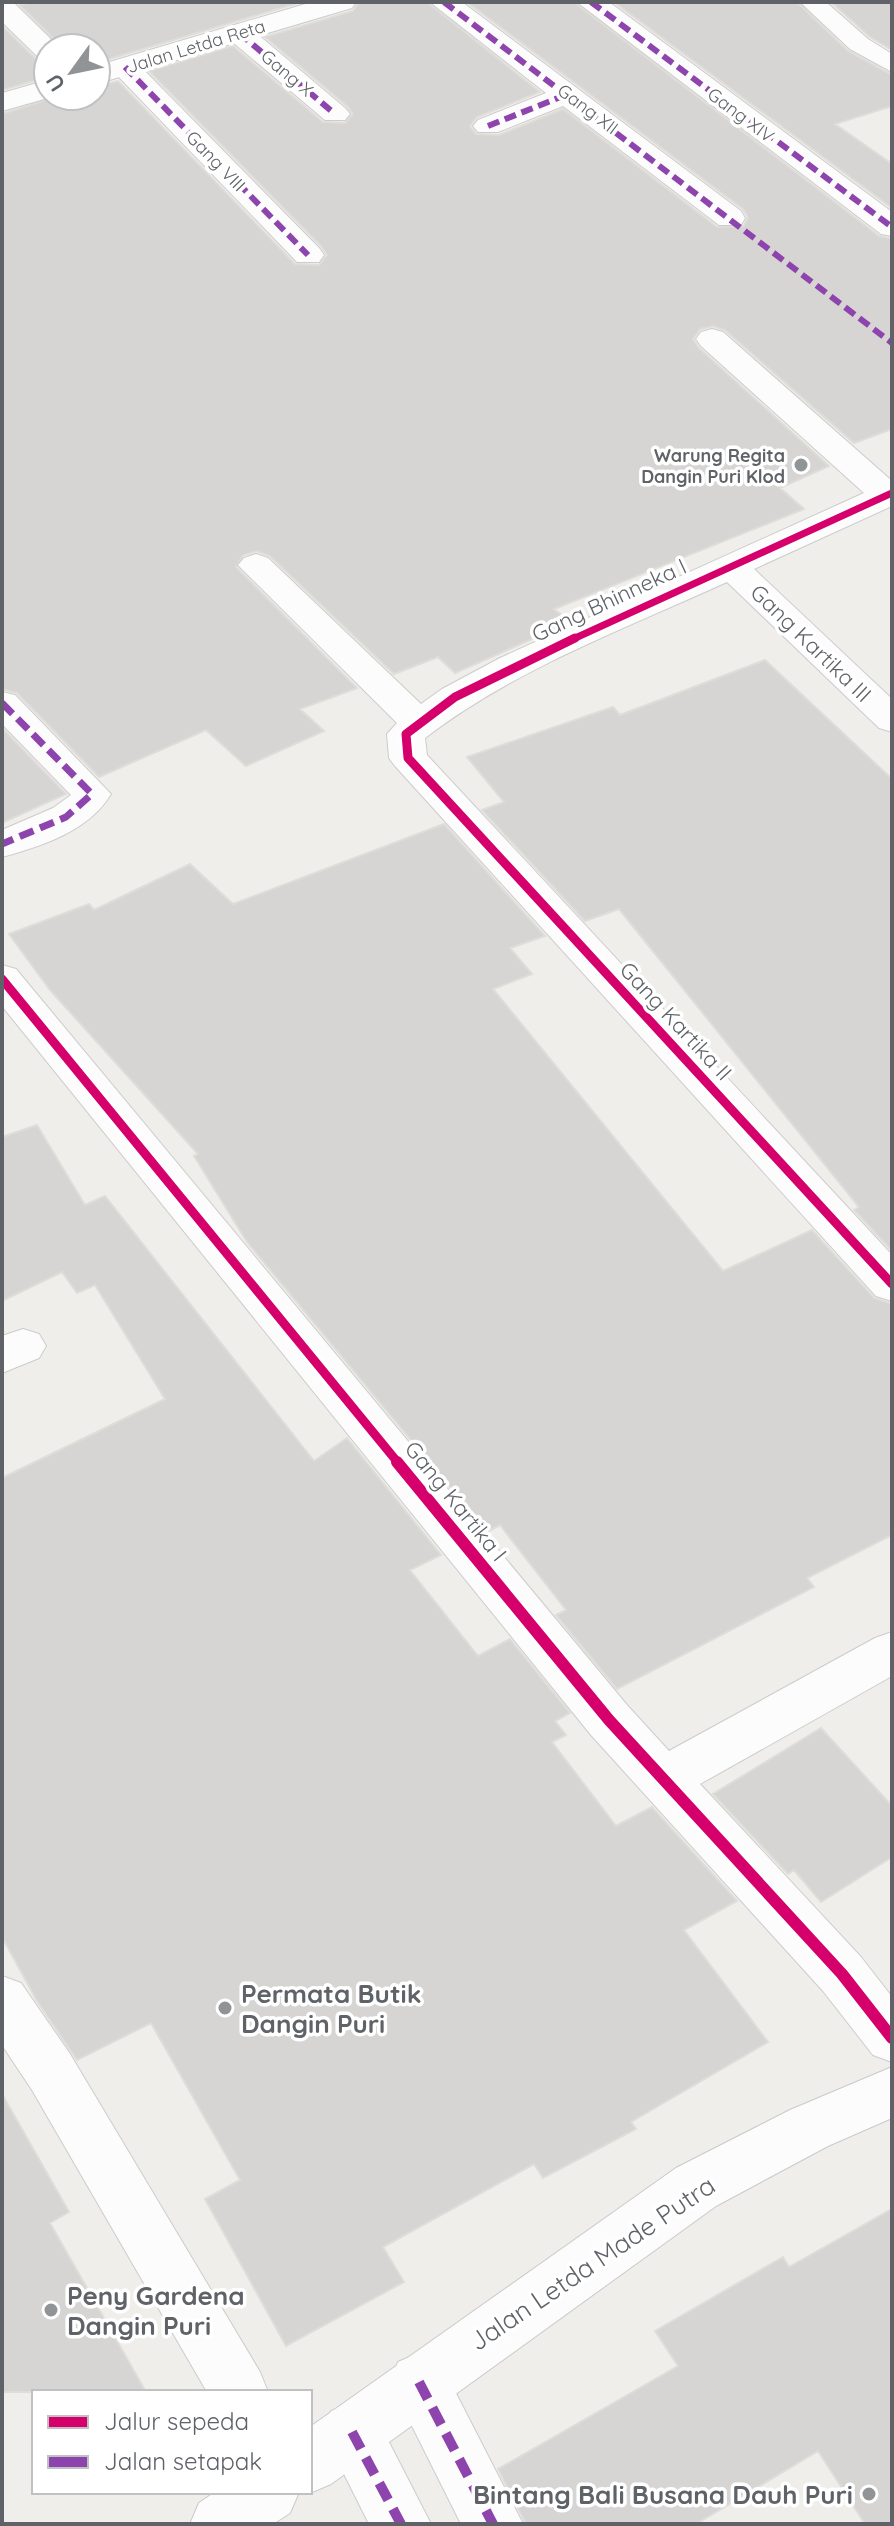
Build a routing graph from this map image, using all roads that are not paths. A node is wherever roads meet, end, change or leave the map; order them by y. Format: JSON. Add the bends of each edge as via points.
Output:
{"nodes":[{"id":1,"x":342,"y":2,"type":"edge"},
{"id":2,"x":444,"y":2,"type":"edge"},
{"id":3,"x":591,"y":2,"type":"edge"},
{"id":4,"x":812,"y":2,"type":"edge"},
{"id":5,"x":2,"y":7,"type":"edge"},
{"id":6,"x":239,"y":33,"type":"junction"},
{"id":7,"x":32,"y":36,"type":"edge"},
{"id":8,"x":892,"y":65,"type":"edge"},
{"id":9,"x":112,"y":70,"type":"edge"},
{"id":10,"x":112,"y":73,"type":"edge"},
{"id":11,"x":32,"y":94,"type":"edge"},
{"id":12,"x":568,"y":94,"type":"junction"},
{"id":13,"x":2,"y":102,"type":"edge"},
{"id":14,"x":335,"y":114,"type":"dead end"},
{"id":15,"x":488,"y":126,"type":"dead end"},
{"id":16,"x":730,"y":218,"type":"dead end"},
{"id":17,"x":892,"y":227,"type":"edge"},
{"id":18,"x":308,"y":255,"type":"dead end"},
{"id":19,"x":712,"y":339,"type":"dead end"},
{"id":20,"x":889,"y":494,"type":"edge"},
{"id":21,"x":256,"y":565,"type":"dead end"},
{"id":22,"x":731,"y":566,"type":"junction"},
{"id":23,"x":2,"y":703,"type":"edge"},
{"id":24,"x":892,"y":720,"type":"edge"},
{"id":25,"x":420,"y":724,"type":"junction"},
{"id":26,"x":2,"y":844,"type":"edge"},
{"id":27,"x":2,"y":979,"type":"edge"},
{"id":28,"x":892,"y":1284,"type":"edge"},
{"id":29,"x":892,"y":1652,"type":"edge"},
{"id":30,"x":665,"y":1778,"type":"junction"},
{"id":31,"x":2,"y":2000,"type":"edge"},
{"id":32,"x":892,"y":2038,"type":"edge"},
{"id":33,"x":892,"y":2092,"type":"edge"},
{"id":34,"x":419,"y":2382,"type":"junction"},
{"id":35,"x":238,"y":2390,"type":"edge"},
{"id":36,"x":331,"y":2448,"type":"edge"},
{"id":37,"x":266,"y":2494,"type":"edge"},
{"id":38,"x":220,"y":2524,"type":"edge"},
{"id":39,"x":401,"y":2524,"type":"edge"},
{"id":40,"x":493,"y":2524,"type":"edge"}],
"edges":[{"from":1,"to":6,"type":"street","name":"Jalan Letda Reta"},
{"from":2,"to":12,"type":"street","name":"Gang XII"},
{"from":3,"to":17,"type":"street","name":"Gang XIV"},
{"from":4,"to":8,"type":"lane"},
{"from":5,"to":7,"type":"street"},
{"from":6,"to":9,"type":"street","name":"Jalan Letda Reta"},
{"from":6,"to":14,"type":"street","name":"Gang X"},
{"from":10,"to":18,"type":"street","name":"Gang VIII"},
{"from":11,"to":13,"type":"street"},
{"from":12,"to":15,"type":"street"},
{"from":12,"to":16,"type":"street","name":"Gang XII"},
{"from":19,"to":20,"type":"street"},
{"from":20,"to":22,"type":"street","name":"Gang Bhinneka I"},
{"from":21,"to":25,"type":"street"},
{"from":22,"to":24,"type":"street","name":"Gang Kartika III"},
{"from":22,"to":25,"type":"street","name":"Gang Bhinneka I","via":[[513,666],[455,697]]},
{"from":23,"to":26,"type":"street","via":[[92,794],[89,804],[76,812]]},
{"from":25,"to":28,"type":"street","name":"Gang Kartika II","via":[[406,734],[408,758]]},
{"from":27,"to":30,"type":"street","name":"Gang Kartika I","via":[[609,1720]]},
{"from":29,"to":30,"type":"street"},
{"from":30,"to":32,"type":"street","name":"Gang Kartika I","via":[[842,1974]]},
{"from":31,"to":35,"type":"street","via":[[51,2072]]},
{"from":33,"to":34,"type":"street","name":"Jalan Letda Made Putra","via":[[696,2187]]},
{"from":34,"to":36,"type":"street","name":"Jalan Letda Made Putra"},
{"from":34,"to":40,"type":"street"},
{"from":36,"to":39,"type":"street"},
{"from":37,"to":38,"type":"street"}]}
